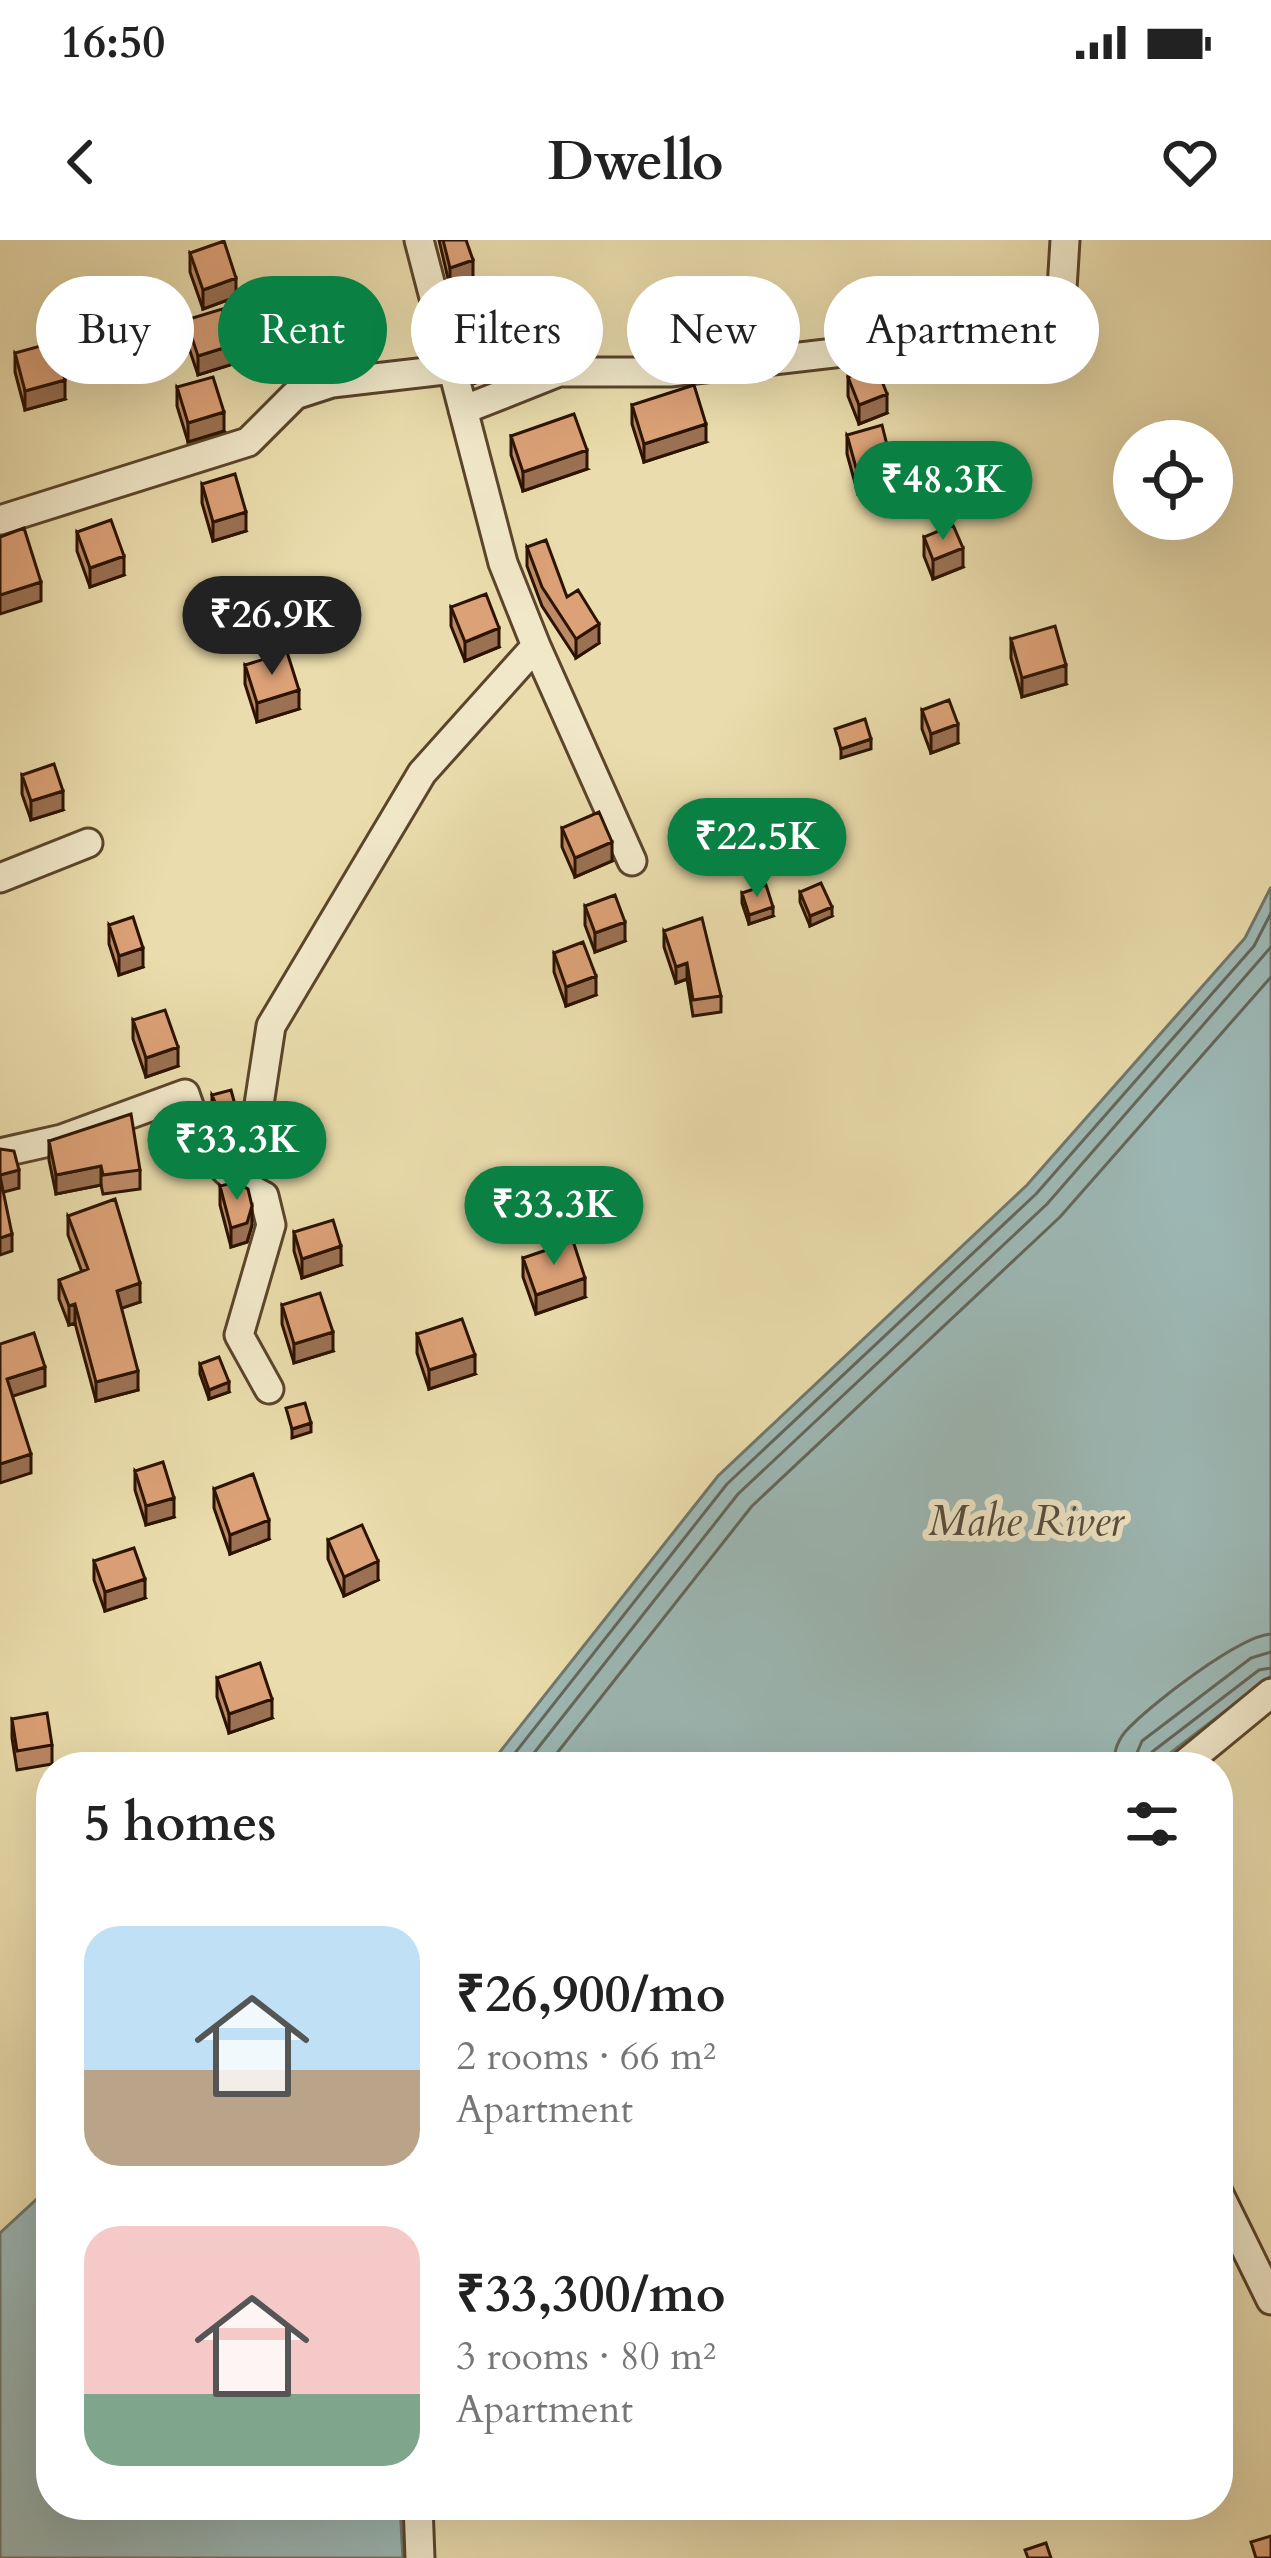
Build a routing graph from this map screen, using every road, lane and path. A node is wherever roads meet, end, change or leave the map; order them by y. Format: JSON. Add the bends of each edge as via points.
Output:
{"nodes":[{"id":1,"x":419,"y":240,"type":"edge"},
{"id":2,"x":1065,"y":240,"type":"edge"},
{"id":3,"x":428,"y":276,"type":"edge"},
{"id":4,"x":411,"y":374,"type":"edge"},
{"id":5,"x":457,"y":384,"type":"edge"},
{"id":6,"x":463,"y":410,"type":"junction"},
{"id":7,"x":0,"y":520,"type":"edge"},
{"id":8,"x":536,"y":646,"type":"junction"},
{"id":9,"x":88,"y":843,"type":"dead end"},
{"id":10,"x":632,"y":861,"type":"dead end"},
{"id":11,"x":0,"y":878,"type":"edge"},
{"id":12,"x":258,"y":1112,"type":"dead end"},
{"id":13,"x":0,"y":1153,"type":"edge"},
{"id":14,"x":269,"y":1389,"type":"dead end"},
{"id":15,"x":1271,"y":1693,"type":"edge"},
{"id":16,"x":1199,"y":1752,"type":"edge"},
{"id":17,"x":1233,"y":2223,"type":"edge"},
{"id":18,"x":1271,"y":2300,"type":"edge"},
{"id":19,"x":419,"y":2520,"type":"edge"},
{"id":20,"x":420,"y":2558,"type":"edge"}],
"edges":[{"from":1,"to":3,"type":"street"},
{"from":2,"to":6,"type":"street","via":[[1059,338],[972,337],[670,372],[560,372]]},
{"from":4,"to":7,"type":"street","via":[[296,394],[248,442]]},
{"from":5,"to":6,"type":"street"},
{"from":6,"to":8,"type":"street","via":[[503,563]]},
{"from":8,"to":10,"type":"street"},
{"from":8,"to":12,"type":"street","via":[[422,772],[271,1025]]},
{"from":9,"to":11,"type":"street"},
{"from":13,"to":14,"type":"street","via":[[185,1094],[226,1177],[264,1196],[271,1225],[239,1335]]},
{"from":15,"to":16,"type":"street"},
{"from":17,"to":18,"type":"street"},
{"from":19,"to":20,"type":"street"}]}
